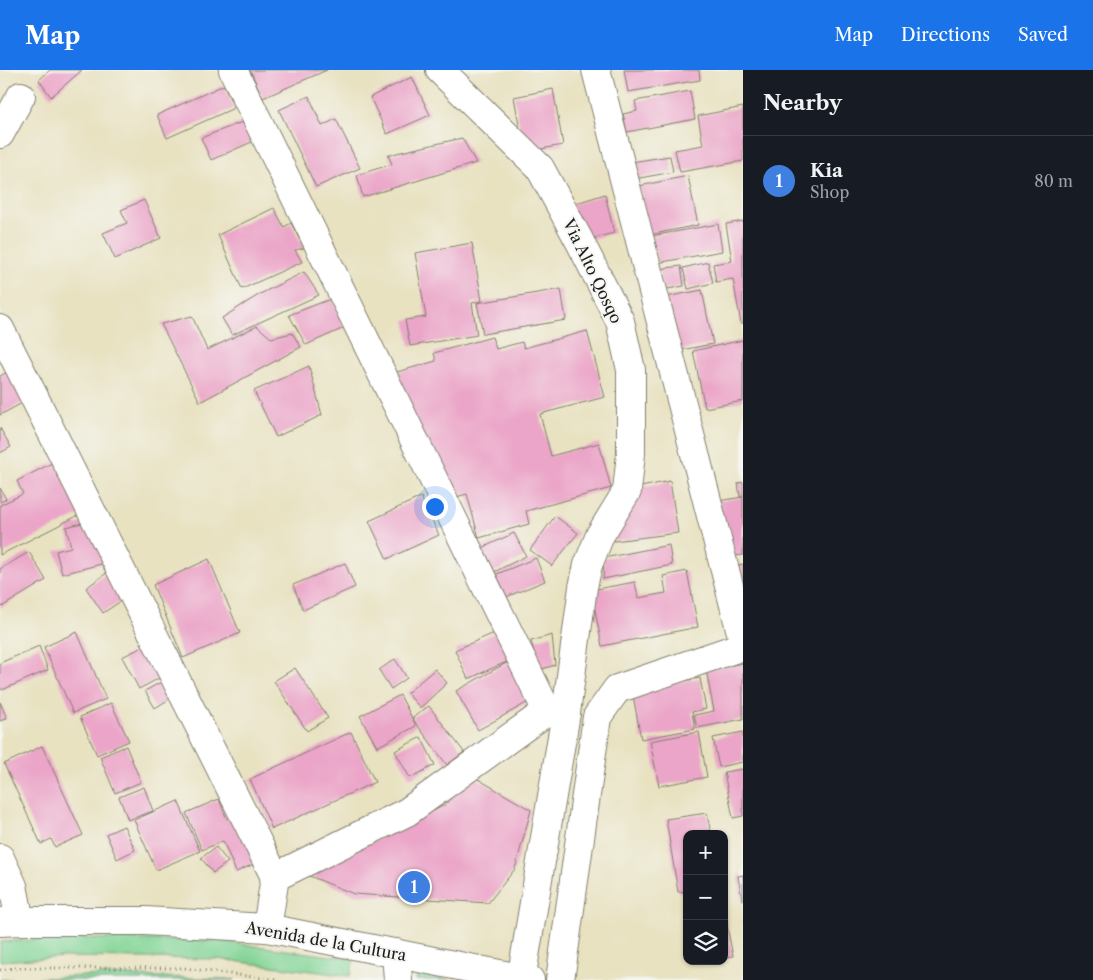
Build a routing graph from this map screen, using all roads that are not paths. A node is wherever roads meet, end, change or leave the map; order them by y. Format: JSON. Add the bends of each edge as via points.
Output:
{"nodes":[{"id":1,"x":234,"y":70,"type":"edge"},
{"id":2,"x":440,"y":70,"type":"edge"},
{"id":3,"x":596,"y":70,"type":"edge"},
{"id":4,"x":20,"y":96,"type":"dead end"},
{"id":5,"x":0,"y":134,"type":"edge"},
{"id":6,"x":0,"y":330,"type":"edge"},
{"id":7,"x":743,"y":640,"type":"edge"},
{"id":8,"x":743,"y":646,"type":"edge"},
{"id":9,"x":561,"y":703,"type":"junction"},
{"id":10,"x":0,"y":858,"type":"edge"},
{"id":11,"x":275,"y":877,"type":"junction"},
{"id":12,"x":10,"y":922,"type":"edge"},
{"id":13,"x":267,"y":928,"type":"junction"},
{"id":14,"x":396,"y":953,"type":"junction"},
{"id":15,"x":524,"y":979,"type":"edge"},
{"id":16,"x":398,"y":980,"type":"edge"},
{"id":17,"x":560,"y":980,"type":"edge"}],
"edges":[{"from":1,"to":9,"type":"main road"},
{"from":2,"to":9,"type":"main road","name":"Via Alto Qosqo","via":[[540,168],[620,321],[631,370],[632,453],[627,491],[600,535],[588,564]]},
{"from":3,"to":7,"type":"main road"},
{"from":4,"to":5,"type":"main road"},
{"from":6,"to":11,"type":"main road"},
{"from":8,"to":17,"type":"main road","via":[[617,690],[597,717]]},
{"from":9,"to":11,"type":"main road","via":[[407,812]]},
{"from":9,"to":15,"type":"main road","name":"Via Alto Qosqo"},
{"from":10,"to":12,"type":"main road","via":[[13,886]]},
{"from":11,"to":13,"type":"main road"},
{"from":12,"to":13,"type":"main road","name":"Avenida de la Cultura","via":[[145,921]]},
{"from":13,"to":14,"type":"main road","name":"Avenida de la Cultura"},
{"from":14,"to":15,"type":"main road","name":"Avenida de la Cultura"},
{"from":14,"to":16,"type":"main road"}]}
